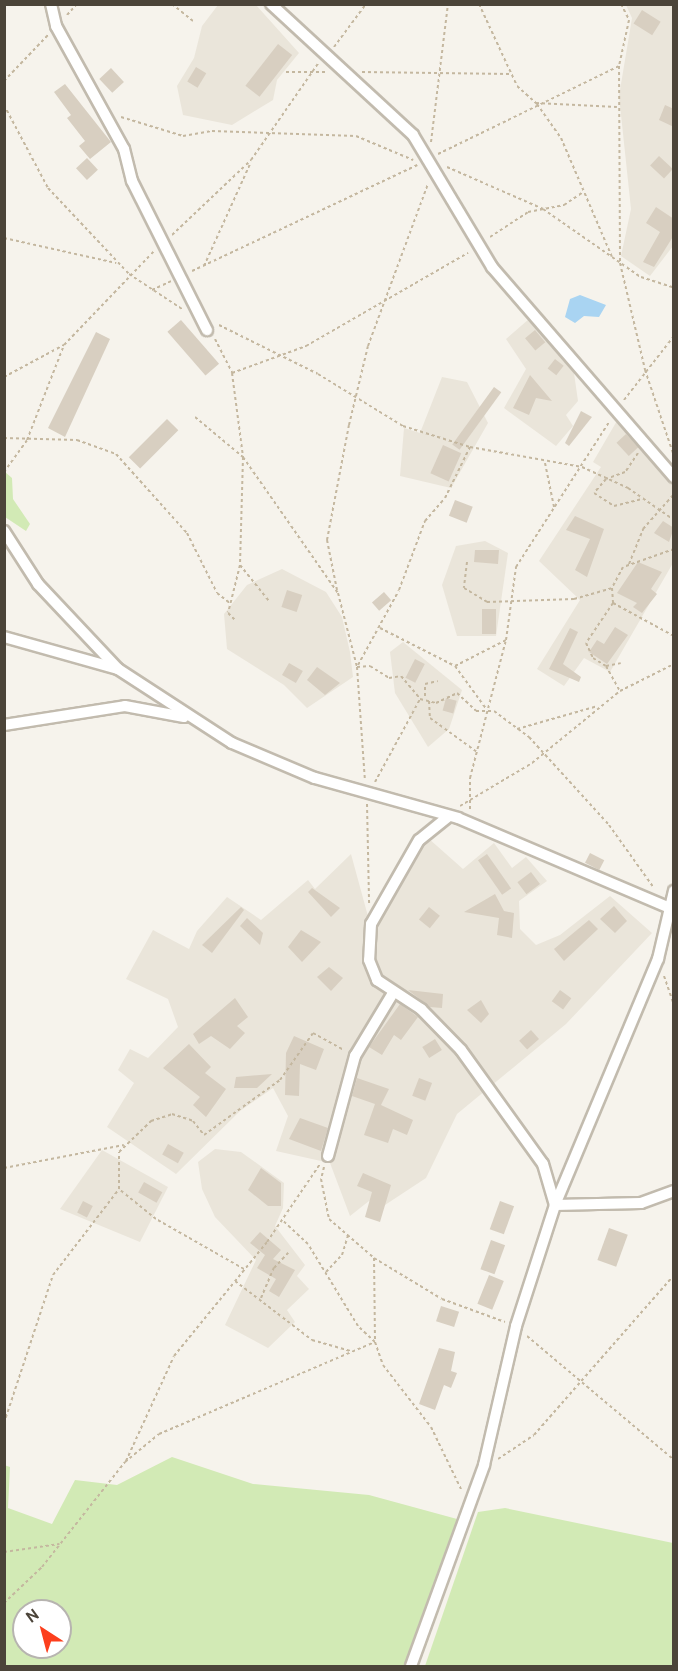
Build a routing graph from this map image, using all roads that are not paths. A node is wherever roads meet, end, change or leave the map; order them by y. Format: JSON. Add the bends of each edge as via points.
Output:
{"nodes":[{"id":1,"x":51,"y":4,"type":"edge"},
{"id":2,"x":271,"y":4,"type":"edge"},
{"id":3,"x":207,"y":330,"type":"road end"},
{"id":4,"x":674,"y":477,"type":"edge"},
{"id":5,"x":4,"y":531,"type":"edge"},
{"id":6,"x":4,"y":637,"type":"edge"},
{"id":7,"x":118,"y":669,"type":"junction"},
{"id":8,"x":192,"y":720,"type":"junction"},
{"id":9,"x":4,"y":725,"type":"edge"},
{"id":10,"x":449,"y":816,"type":"junction"},
{"id":11,"x":674,"y":891,"type":"edge"},
{"id":12,"x":670,"y":909,"type":"edge"},
{"id":13,"x":393,"y":993,"type":"junction"},
{"id":14,"x":328,"y":1156,"type":"road end"},
{"id":15,"x":674,"y":1191,"type":"edge"},
{"id":16,"x":555,"y":1205,"type":"junction"},
{"id":17,"x":411,"y":1666,"type":"edge"}],
"edges":[{"from":1,"to":3,"type":"street","via":[[56,26],[104,112]]},
{"from":2,"to":4,"type":"street","via":[[394,113],[427,160],[477,246]]},
{"from":5,"to":7,"type":"street","via":[[38,584]]},
{"from":6,"to":7,"type":"street"},
{"from":7,"to":8,"type":"street"},
{"from":8,"to":9,"type":"street","via":[[124,706]]},
{"from":8,"to":10,"type":"street","via":[[232,743],[367,796]]},
{"from":10,"to":12,"type":"street"},
{"from":10,"to":13,"type":"street","via":[[419,840],[371,924],[373,973]]},
{"from":11,"to":12,"type":"street"},
{"from":12,"to":16,"type":"street","via":[[658,959]]},
{"from":13,"to":14,"type":"street","via":[[355,1056]]},
{"from":13,"to":16,"type":"street","via":[[421,1009],[461,1050],[543,1164]]},
{"from":15,"to":16,"type":"street","via":[[641,1203]]},
{"from":16,"to":17,"type":"street","via":[[516,1326],[484,1465]]}]}
